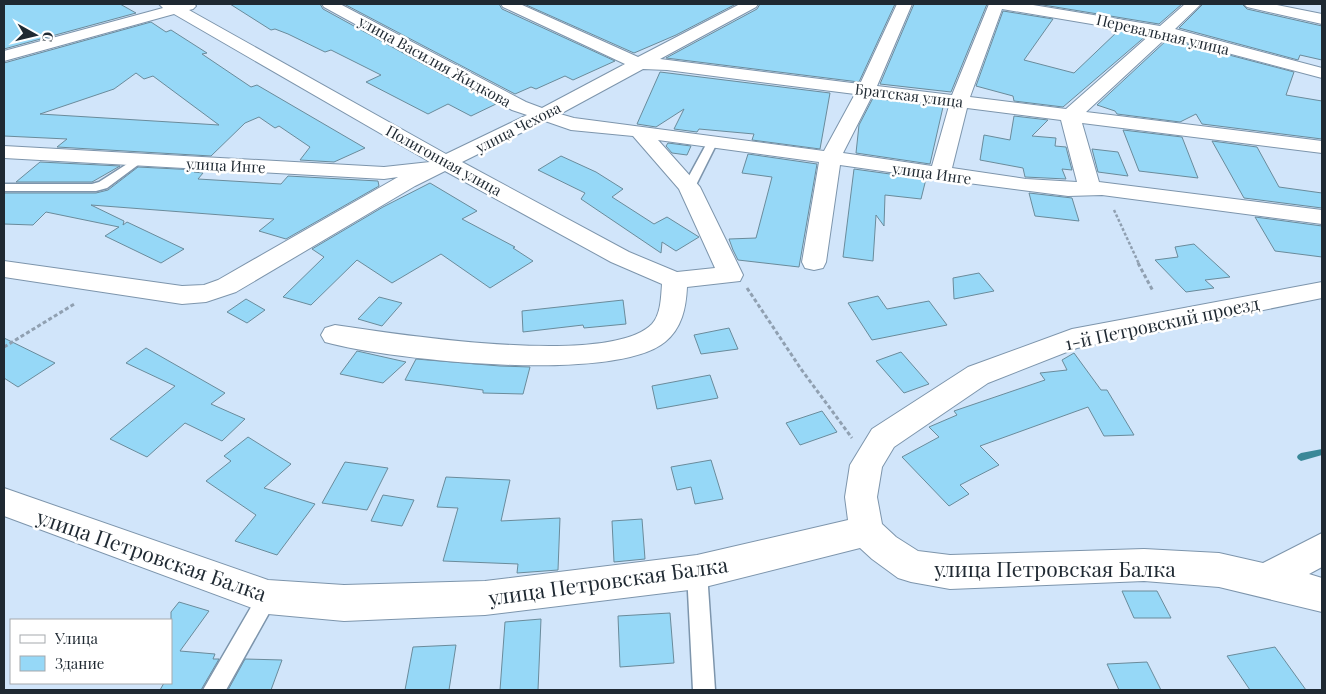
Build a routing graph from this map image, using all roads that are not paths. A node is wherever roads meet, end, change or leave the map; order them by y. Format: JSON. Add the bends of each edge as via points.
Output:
{"nodes":[{"id":1,"x":197,"y":4,"type":"edge"},
{"id":2,"x":330,"y":4,"type":"edge"},
{"id":3,"x":508,"y":4,"type":"edge"},
{"id":4,"x":905,"y":4,"type":"edge"},
{"id":5,"x":996,"y":4,"type":"edge"},
{"id":6,"x":1001,"y":4,"type":"edge"},
{"id":7,"x":1194,"y":4,"type":"edge"},
{"id":8,"x":1252,"y":4,"type":"edge"},
{"id":9,"x":739,"y":5,"type":"edge"},
{"id":10,"x":172,"y":6,"type":"edge"},
{"id":11,"x":1322,"y":19,"type":"edge"},
{"id":12,"x":1163,"y":31,"type":"junction"},
{"id":13,"x":4,"y":56,"type":"edge"},
{"id":14,"x":636,"y":64,"type":"junction"},
{"id":15,"x":1322,"y":73,"type":"edge"},
{"id":16,"x":866,"y":90,"type":"junction"},
{"id":17,"x":960,"y":102,"type":"junction"},
{"id":18,"x":543,"y":116,"type":"junction"},
{"id":19,"x":1070,"y":116,"type":"junction"},
{"id":20,"x":639,"y":131,"type":"junction"},
{"id":21,"x":713,"y":141,"type":"junction"},
{"id":22,"x":1322,"y":147,"type":"edge"},
{"id":23,"x":4,"y":152,"type":"edge"},
{"id":24,"x":830,"y":159,"type":"junction"},
{"id":25,"x":138,"y":160,"type":"junction"},
{"id":26,"x":447,"y":163,"type":"junction"},
{"id":27,"x":940,"y":175,"type":"junction"},
{"id":28,"x":689,"y":187,"type":"junction"},
{"id":29,"x":4,"y":188,"type":"edge"},
{"id":30,"x":1096,"y":189,"type":"junction"},
{"id":31,"x":1322,"y":217,"type":"edge"},
{"id":32,"x":814,"y":262,"type":"dead end"},
{"id":33,"x":4,"y":269,"type":"edge"},
{"id":34,"x":675,"y":280,"type":"junction"},
{"id":35,"x":1322,"y":290,"type":"edge"},
{"id":36,"x":335,"y":335,"type":"dead end"},
{"id":37,"x":4,"y":502,"type":"edge"},
{"id":38,"x":866,"y":531,"type":"junction"},
{"id":39,"x":1322,"y":549,"type":"edge"},
{"id":40,"x":697,"y":572,"type":"junction"},
{"id":41,"x":1266,"y":580,"type":"junction"},
{"id":42,"x":1322,"y":595,"type":"edge"},
{"id":43,"x":268,"y":597,"type":"junction"},
{"id":44,"x":214,"y":690,"type":"edge"},
{"id":45,"x":704,"y":690,"type":"edge"}],
"edges":[{"from":1,"to":10,"type":"street"},
{"from":2,"to":18,"type":"street","name":"улица Василия Жидкова","via":[[518,106]]},
{"from":3,"to":14,"type":"street","name":"Братская улица"},
{"from":4,"to":16,"type":"street"},
{"from":5,"to":17,"type":"street"},
{"from":6,"to":12,"type":"street","name":"Перевальная улица"},
{"from":7,"to":12,"type":"street"},
{"from":8,"to":11,"type":"street"},
{"from":9,"to":14,"type":"street","name":"улица Чехова"},
{"from":10,"to":13,"type":"street"},
{"from":10,"to":26,"type":"street","name":"Полигонная улица"},
{"from":12,"to":15,"type":"street","name":"Перевальная улица"},
{"from":12,"to":19,"type":"street"},
{"from":14,"to":16,"type":"street","name":"Братская улица"},
{"from":14,"to":18,"type":"street","name":"улица Чехова"},
{"from":16,"to":17,"type":"street","name":"Братская улица"},
{"from":16,"to":24,"type":"street"},
{"from":17,"to":19,"type":"street","name":"Братская улица"},
{"from":17,"to":27,"type":"street"},
{"from":18,"to":20,"type":"street","name":"улица Инге","via":[[571,124]]},
{"from":18,"to":26,"type":"street","name":"улица Чехова"},
{"from":19,"to":22,"type":"street","name":"Братская улица"},
{"from":19,"to":30,"type":"street"},
{"from":20,"to":21,"type":"street","name":"улица Инге"},
{"from":20,"to":28,"type":"street"},
{"from":21,"to":24,"type":"street","name":"улица Инге"},
{"from":21,"to":28,"type":"lane"},
{"from":23,"to":25,"type":"street","name":"улица Инге"},
{"from":24,"to":27,"type":"street","name":"улица Инге"},
{"from":24,"to":32,"type":"street"},
{"from":25,"to":26,"type":"street","name":"улица Инге","via":[[384,173]]},
{"from":25,"to":29,"type":"lane","via":[[103,185],[92,188]]},
{"from":26,"to":33,"type":"street","name":"улица Чехова","via":[[407,181],[227,286],[206,293],[182,295]]},
{"from":26,"to":34,"type":"street","name":"Полигонная улица","via":[[620,258]]},
{"from":27,"to":30,"type":"street","name":"улица Инге"},
{"from":28,"to":34,"type":"street","name":"Полигонная улица","via":[[731,275]]},
{"from":30,"to":31,"type":"street","name":"улица Инге"},
{"from":34,"to":36,"type":"street","via":[[672,314],[656,334],[640,345],[587,354],[557,357],[424,348]]},
{"from":35,"to":38,"type":"street","name":"1-й Петровский проезд","via":[[1072,339],[978,375],[883,438],[869,461],[861,497]]},
{"from":37,"to":43,"type":"street","name":"улица Петровская Балка"},
{"from":38,"to":40,"type":"street","name":"улица Петровская Балка"},
{"from":38,"to":41,"type":"street","name":"улица Петровская Балка","via":[[911,566],[950,572],[1144,565],[1220,570]]},
{"from":39,"to":41,"type":"street"},
{"from":40,"to":43,"type":"street","name":"улица Петровская Балка","via":[[485,598],[344,603]]},
{"from":40,"to":45,"type":"lane"},
{"from":41,"to":42,"type":"street","name":"улица Петровская Балка"},
{"from":43,"to":44,"type":"lane"}]}
